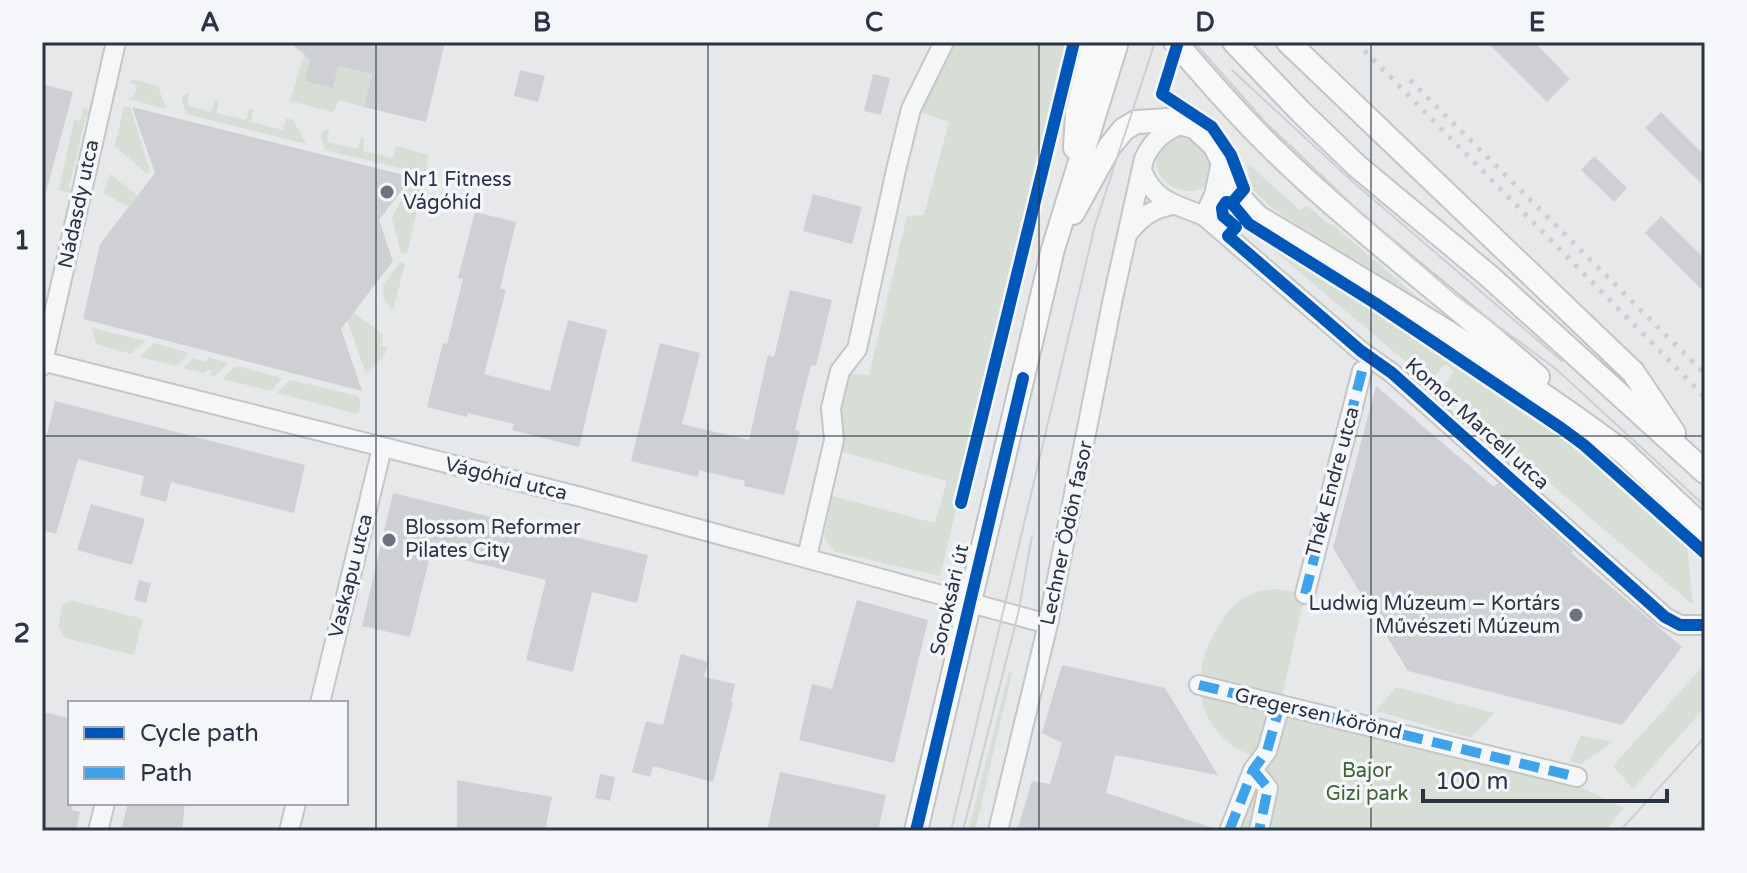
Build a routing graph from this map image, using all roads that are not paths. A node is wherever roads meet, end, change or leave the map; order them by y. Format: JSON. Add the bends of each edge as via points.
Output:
{"nodes":[{"id":1,"x":116,"y":42,"type":"edge"},
{"id":2,"x":944,"y":42,"type":"edge"},
{"id":3,"x":1094,"y":42,"type":"edge"},
{"id":4,"x":1117,"y":42,"type":"edge"},
{"id":5,"x":1175,"y":42,"type":"edge"},
{"id":6,"x":1234,"y":42,"type":"edge"},
{"id":7,"x":1288,"y":42,"type":"edge"},
{"id":8,"x":1183,"y":123,"type":"junction"},
{"id":9,"x":1222,"y":158,"type":"junction"},
{"id":10,"x":1143,"y":173,"type":"junction"},
{"id":11,"x":1073,"y":181,"type":"junction"},
{"id":12,"x":1173,"y":205,"type":"junction"},
{"id":13,"x":1204,"y":216,"type":"junction"},
{"id":14,"x":1128,"y":233,"type":"junction"},
{"id":15,"x":1053,"y":249,"type":"junction"},
{"id":16,"x":43,"y":363,"type":"edge"},
{"id":17,"x":1362,"y":371,"type":"dead end"},
{"id":18,"x":382,"y":448,"type":"junction"},
{"id":19,"x":1627,"y":455,"type":"junction"},
{"id":20,"x":1698,"y":466,"type":"edge"},
{"id":21,"x":1705,"y":529,"type":"edge"},
{"id":22,"x":807,"y":557,"type":"junction"},
{"id":23,"x":1305,"y":594,"type":"dead end"},
{"id":24,"x":970,"y":601,"type":"junction"},
{"id":25,"x":1048,"y":624,"type":"junction"},
{"id":26,"x":1705,"y":625,"type":"edge"},
{"id":27,"x":1199,"y":685,"type":"dead end"},
{"id":28,"x":320,"y":701,"type":"edge"},
{"id":29,"x":1280,"y":705,"type":"junction"},
{"id":30,"x":1253,"y":770,"type":"junction"},
{"id":31,"x":1577,"y":777,"type":"dead end"},
{"id":32,"x":104,"y":805,"type":"edge"},
{"id":33,"x":296,"y":805,"type":"edge"},
{"id":34,"x":98,"y":831,"type":"edge"},
{"id":35,"x":289,"y":831,"type":"edge"},
{"id":36,"x":916,"y":831,"type":"edge"},
{"id":37,"x":998,"y":831,"type":"edge"},
{"id":38,"x":1229,"y":831,"type":"edge"},
{"id":39,"x":1259,"y":831,"type":"edge"}],
"edges":[{"from":1,"to":16,"type":"street","name":"Nádasdy utca"},
{"from":2,"to":22,"type":"street","via":[[911,109],[857,349],[840,371],[831,408],[834,440]]},
{"from":3,"to":11,"type":"main road","name":"Soroksári út","via":[[1077,113]]},
{"from":4,"to":11,"type":"main road","name":"Soroksári út"},
{"from":5,"to":19,"type":"main road","via":[[1275,152]]},
{"from":6,"to":20,"type":"main road","via":[[1357,166],[1489,276]]},
{"from":7,"to":20,"type":"main road","via":[[1633,372]]},
{"from":8,"to":9,"type":"main road","via":[[1204,135]]},
{"from":8,"to":10,"type":"street","name":"Lechner Ödön fasor","via":[[1151,144]]},
{"from":8,"to":15,"type":"main road","via":[[1149,120],[1124,129]]},
{"from":9,"to":13,"type":"street"},
{"from":9,"to":19,"type":"main road","via":[[1238,196],[1258,217],[1438,325]]},
{"from":10,"to":12,"type":"street","name":"Komor Marcell utca","via":[[1148,186]]},
{"from":10,"to":14,"type":"street","name":"Lechner Ödön fasor"},
{"from":11,"to":15,"type":"main road","name":"Soroksári út"},
{"from":12,"to":13,"type":"street","name":"Komor Marcell utca"},
{"from":12,"to":14,"type":"street","via":[[1142,216]]},
{"from":13,"to":26,"type":"street","name":"Komor Marcell utca","via":[[1392,373],[1665,617],[1680,625]]},
{"from":14,"to":25,"type":"street","name":"Lechner Ödön fasor"},
{"from":15,"to":24,"type":"main road","name":"Soroksári út"},
{"from":16,"to":18,"type":"street","name":"Vágóhíd utca"},
{"from":17,"to":23,"type":"street","name":"Thék Endre utca"},
{"from":18,"to":22,"type":"street","name":"Vágóhíd utca"},
{"from":18,"to":28,"type":"street","name":"Vaskapu utca"},
{"from":19,"to":21,"type":"main road"},
{"from":22,"to":24,"type":"street","name":"Vágóhíd utca"},
{"from":24,"to":25,"type":"street"},
{"from":24,"to":36,"type":"main road","name":"Soroksári út"},
{"from":25,"to":37,"type":"street","name":"Lechner Ödön fasor"},
{"from":27,"to":29,"type":"street","name":"Gregersen körönd"},
{"from":29,"to":30,"type":"street","via":[[1267,751]]},
{"from":29,"to":31,"type":"street","name":"Gregersen körönd"},
{"from":30,"to":38,"type":"street"},
{"from":30,"to":39,"type":"street","via":[[1268,788]]},
{"from":32,"to":34,"type":"street"},
{"from":33,"to":35,"type":"street"}]}
